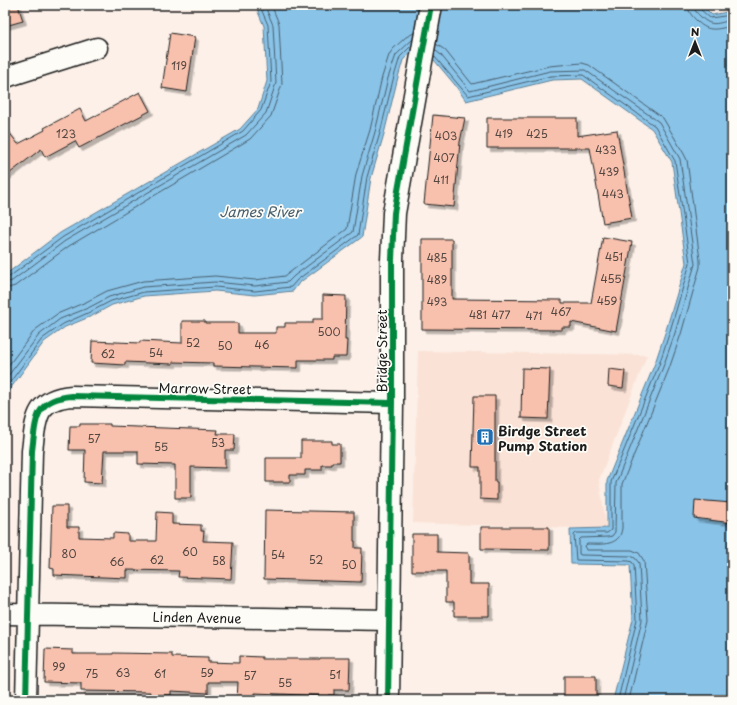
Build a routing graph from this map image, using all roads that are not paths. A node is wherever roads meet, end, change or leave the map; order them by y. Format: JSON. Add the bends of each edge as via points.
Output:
{"nodes":[{"id":1,"x":431,"y":5,"type":"edge"},
{"id":2,"x":97,"y":48,"type":"dead end"},
{"id":3,"x":5,"y":78,"type":"edge"},
{"id":4,"x":392,"y":403,"type":"junction"},
{"id":5,"x":5,"y":614,"type":"edge"},
{"id":6,"x":28,"y":614,"type":"junction"},
{"id":7,"x":390,"y":620,"type":"junction"},
{"id":8,"x":26,"y":700,"type":"edge"},
{"id":9,"x":388,"y":700,"type":"edge"}],
"edges":[{"from":1,"to":4,"type":"street","name":"Bridge Street","via":[[394,213]]},
{"from":2,"to":3,"type":"street"},
{"from":4,"to":6,"type":"street","name":"Marrow Street","via":[[72,396],[54,400],[42,408],[35,428],[32,451]]},
{"from":4,"to":7,"type":"street","name":"Bridge Street"},
{"from":5,"to":6,"type":"street","name":"Linden Avenue"},
{"from":6,"to":7,"type":"street","name":"Linden Avenue"},
{"from":6,"to":8,"type":"street","name":"Marrow Street"},
{"from":7,"to":9,"type":"street","name":"Bridge Street"}]}
